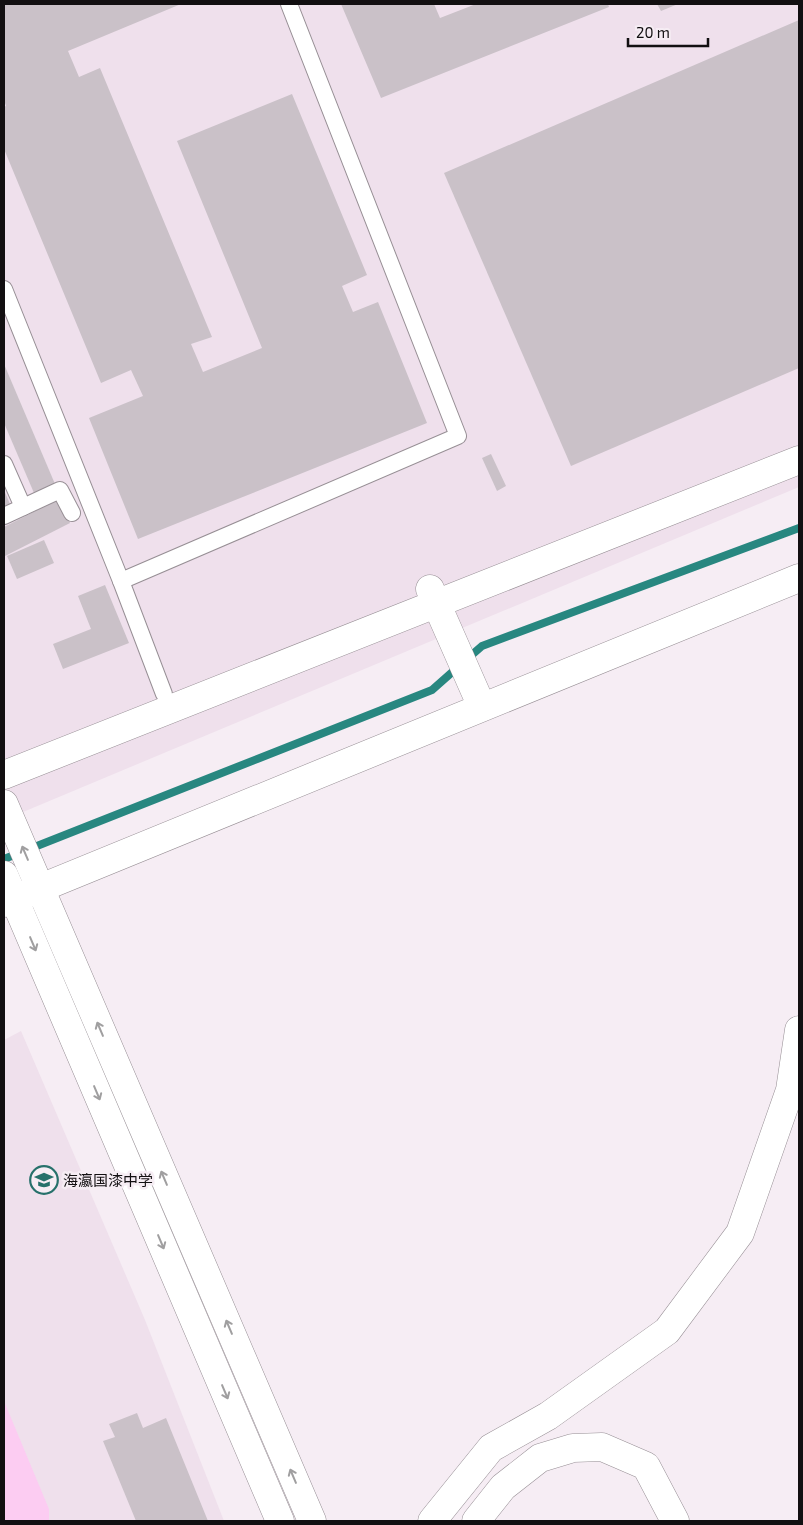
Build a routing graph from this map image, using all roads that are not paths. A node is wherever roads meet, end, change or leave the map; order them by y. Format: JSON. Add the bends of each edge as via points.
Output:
{"nodes":[{"id":1,"x":288,"y":4,"type":"edge"},
{"id":2,"x":4,"y":289,"type":"edge"},
{"id":3,"x":799,"y":443,"type":"edge"},
{"id":4,"x":799,"y":460,"type":"edge"},
{"id":5,"x":4,"y":464,"type":"edge"},
{"id":6,"x":23,"y":507,"type":"junction"},
{"id":7,"x":72,"y":513,"type":"dead end"},
{"id":8,"x":4,"y":516,"type":"edge"},
{"id":9,"x":799,"y":578,"type":"edge"},
{"id":10,"x":120,"y":581,"type":"junction"},
{"id":11,"x":433,"y":597,"type":"junction"},
{"id":12,"x":164,"y":694,"type":"junction"},
{"id":13,"x":476,"y":696,"type":"junction"},
{"id":14,"x":4,"y":757,"type":"edge"},
{"id":15,"x":4,"y":776,"type":"edge"},
{"id":16,"x":7,"y":811,"type":"edge"},
{"id":17,"x":39,"y":888,"type":"junction"},
{"id":18,"x":7,"y":892,"type":"edge"},
{"id":19,"x":799,"y":1030,"type":"edge"},
{"id":20,"x":280,"y":1521,"type":"edge"},
{"id":21,"x":312,"y":1521,"type":"edge"},
{"id":22,"x":432,"y":1521,"type":"edge"},
{"id":23,"x":476,"y":1521,"type":"edge"},
{"id":24,"x":674,"y":1521,"type":"edge"}],
"edges":[{"from":1,"to":10,"type":"lane","via":[[458,436]]},
{"from":2,"to":10,"type":"lane"},
{"from":3,"to":11,"type":"street"},
{"from":4,"to":11,"type":"street"},
{"from":5,"to":6,"type":"lane"},
{"from":6,"to":7,"type":"lane","via":[[60,490]]},
{"from":6,"to":8,"type":"lane"},
{"from":9,"to":13,"type":"street"},
{"from":10,"to":12,"type":"lane"},
{"from":11,"to":12,"type":"street"},
{"from":11,"to":13,"type":"street"},
{"from":11,"to":15,"type":"street"},
{"from":12,"to":14,"type":"street"},
{"from":13,"to":17,"type":"street"},
{"from":17,"to":16,"type":"street","one_way":true},
{"from":17,"to":18,"type":"street"},
{"from":21,"to":17,"type":"street","one_way":true},
{"from":18,"to":20,"type":"street","one_way":true},
{"from":19,"to":22,"type":"street","via":[[790,1090],[740,1233],[707,1278],[667,1331],[548,1416],[491,1448]]},
{"from":23,"to":24,"type":"street","via":[[503,1486],[540,1458],[573,1448],[602,1447],[646,1466]]}]}
